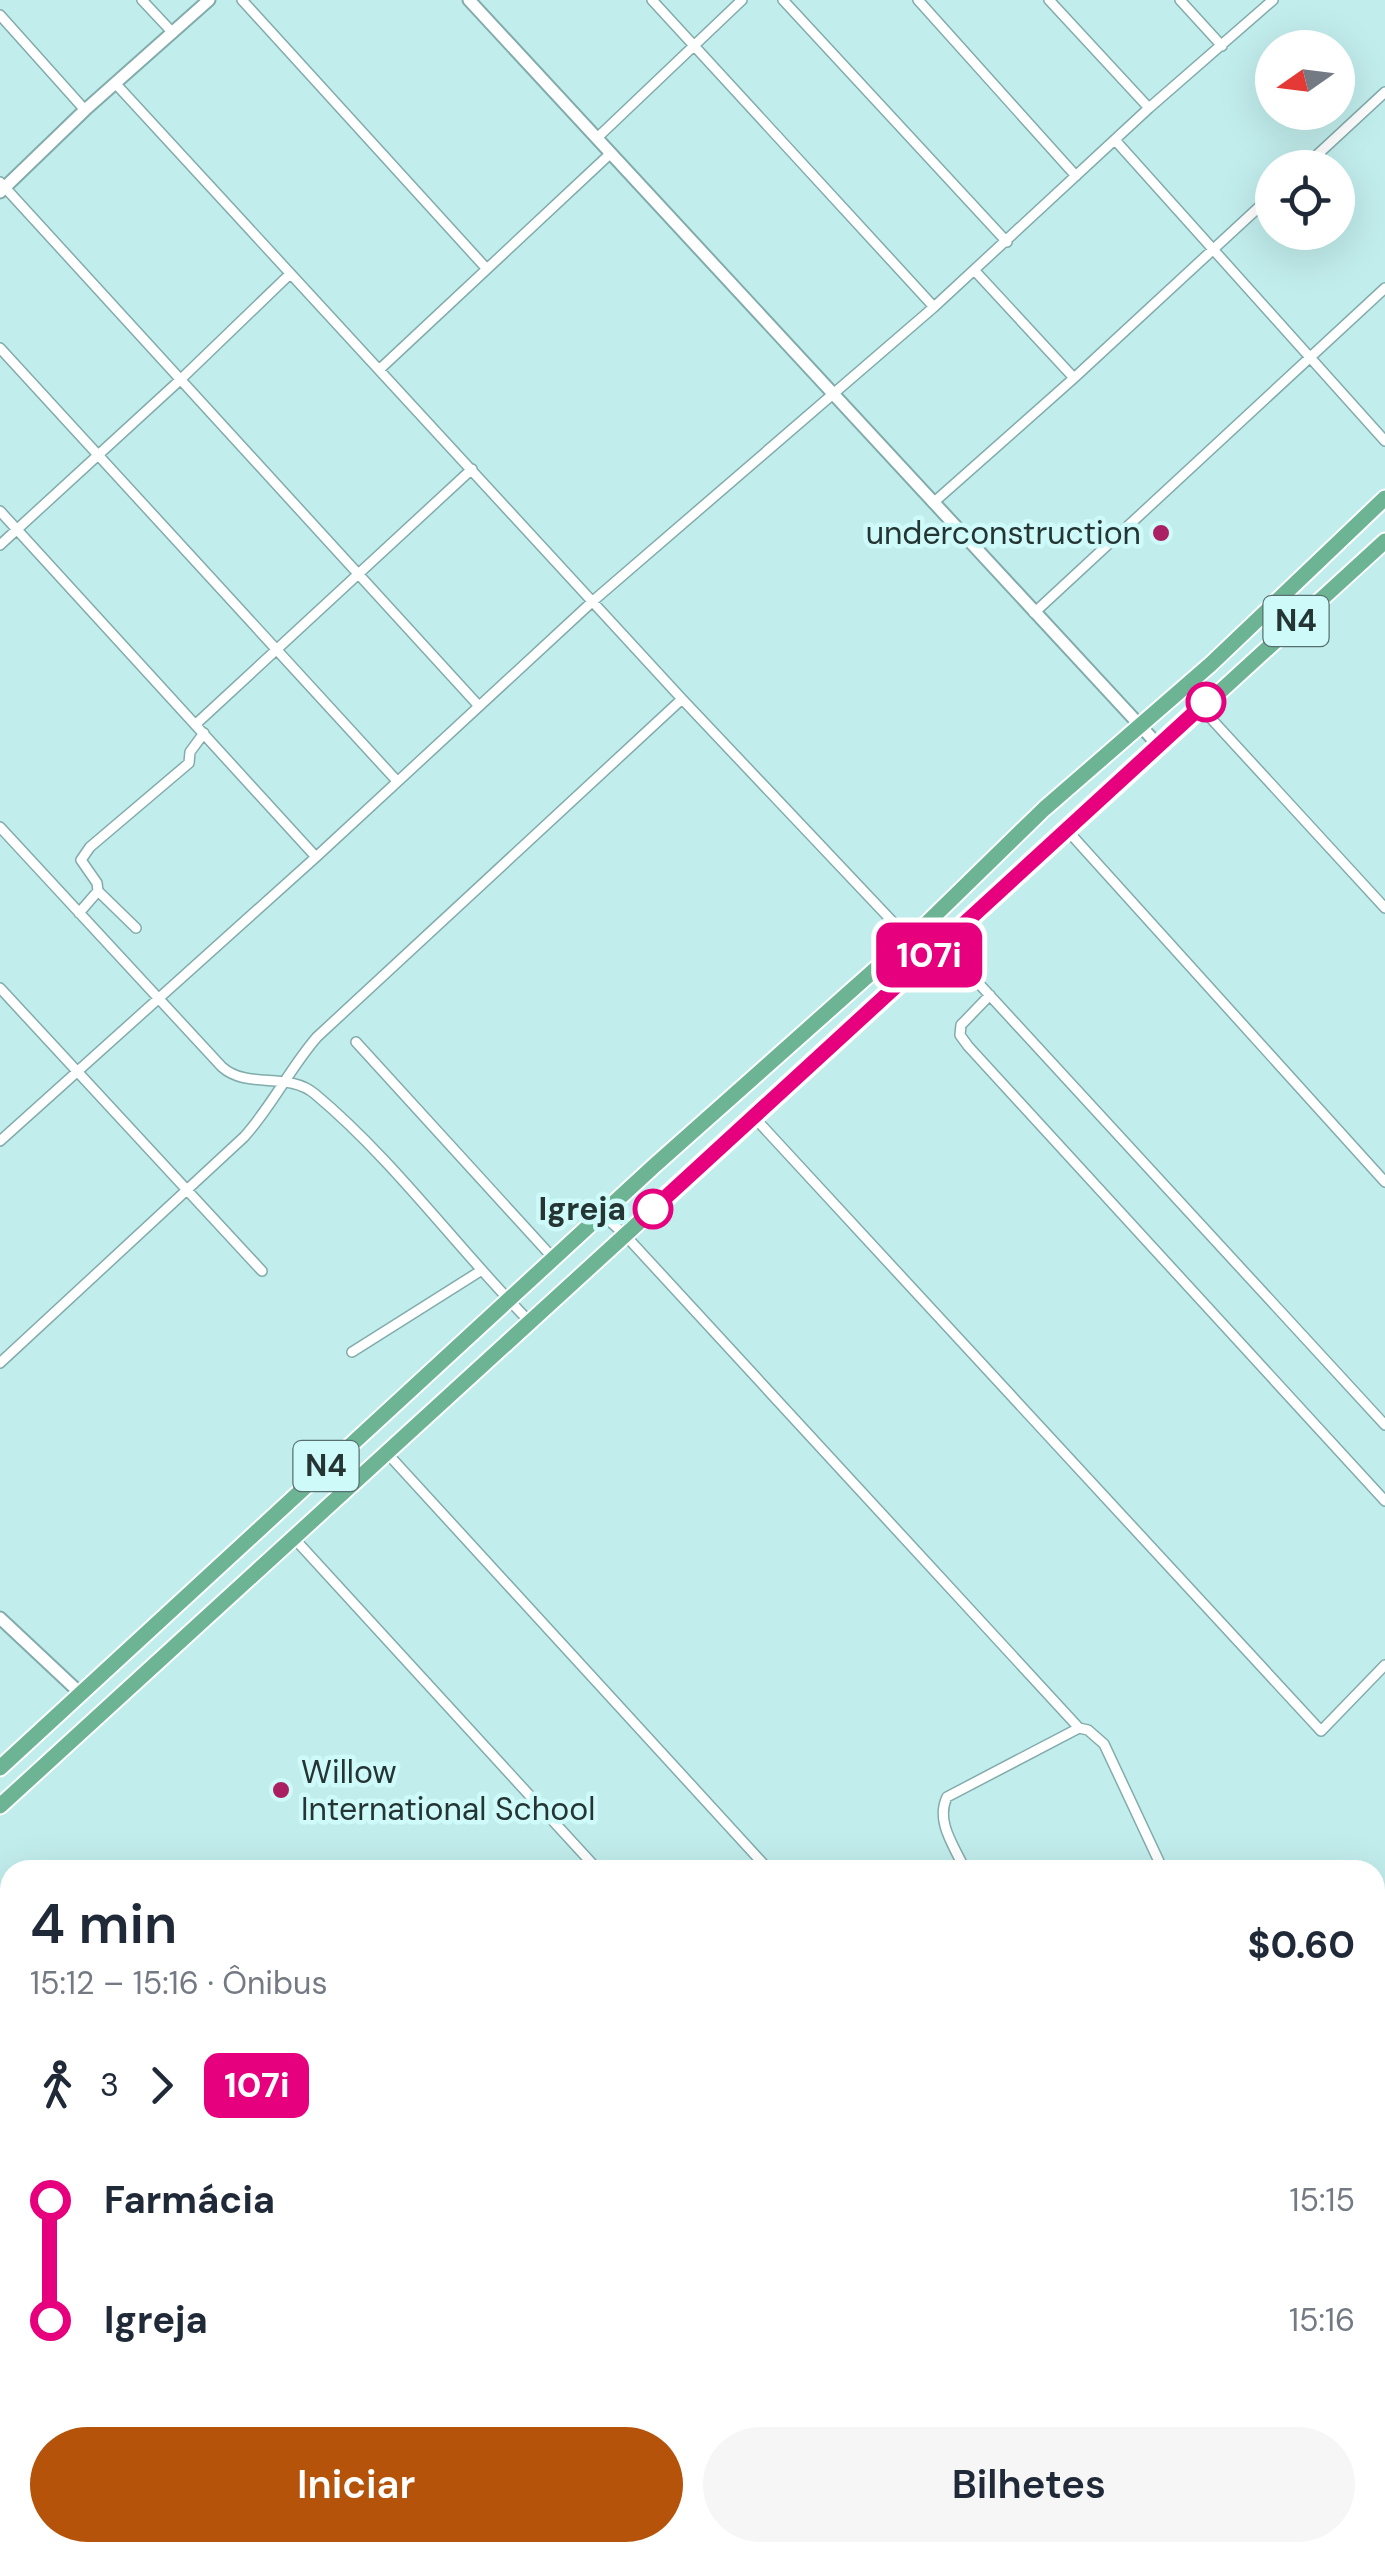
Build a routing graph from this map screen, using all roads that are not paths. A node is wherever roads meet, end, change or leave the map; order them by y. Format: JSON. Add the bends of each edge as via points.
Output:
{"nodes":[{"id":1,"x":142,"y":0,"type":"edge"},
{"id":2,"x":209,"y":0,"type":"edge"},
{"id":3,"x":242,"y":0,"type":"edge"},
{"id":4,"x":469,"y":0,"type":"edge"},
{"id":5,"x":652,"y":0,"type":"edge"},
{"id":6,"x":742,"y":0,"type":"edge"},
{"id":7,"x":783,"y":0,"type":"edge"},
{"id":8,"x":918,"y":0,"type":"edge"},
{"id":9,"x":1049,"y":0,"type":"edge"},
{"id":10,"x":1180,"y":0,"type":"edge"},
{"id":11,"x":1273,"y":0,"type":"edge"},
{"id":12,"x":0,"y":15,"type":"edge"},
{"id":13,"x":173,"y":33,"type":"junction"},
{"id":14,"x":694,"y":45,"type":"junction"},
{"id":15,"x":1222,"y":46,"type":"junction"},
{"id":16,"x":116,"y":83,"type":"junction"},
{"id":17,"x":1385,"y":92,"type":"edge"},
{"id":18,"x":1149,"y":108,"type":"junction"},
{"id":19,"x":85,"y":110,"type":"junction"},
{"id":20,"x":597,"y":138,"type":"junction"},
{"id":21,"x":1115,"y":140,"type":"junction"},
{"id":22,"x":1322,"y":150,"type":"edge"},
{"id":23,"x":611,"y":153,"type":"junction"},
{"id":24,"x":1076,"y":176,"type":"junction"},
{"id":25,"x":2,"y":187,"type":"edge"},
{"id":26,"x":1255,"y":211,"type":"edge"},
{"id":27,"x":1007,"y":242,"type":"junction"},
{"id":28,"x":1213,"y":250,"type":"junction"},
{"id":29,"x":486,"y":268,"type":"junction"},
{"id":30,"x":975,"y":270,"type":"junction"},
{"id":31,"x":290,"y":274,"type":"junction"},
{"id":32,"x":1385,"y":288,"type":"edge"},
{"id":33,"x":934,"y":307,"type":"junction"},
{"id":34,"x":0,"y":348,"type":"edge"},
{"id":35,"x":1310,"y":357,"type":"junction"},
{"id":36,"x":381,"y":368,"type":"junction"},
{"id":37,"x":1074,"y":378,"type":"junction"},
{"id":38,"x":180,"y":380,"type":"junction"},
{"id":39,"x":833,"y":395,"type":"junction"},
{"id":40,"x":1385,"y":441,"type":"edge"},
{"id":41,"x":97,"y":454,"type":"junction"},
{"id":42,"x":472,"y":469,"type":"junction"},
{"id":43,"x":1385,"y":498,"type":"edge"},
{"id":44,"x":933,"y":503,"type":"junction"},
{"id":45,"x":0,"y":511,"type":"edge"},
{"id":46,"x":16,"y":530,"type":"junction"},
{"id":47,"x":1385,"y":541,"type":"edge"},
{"id":48,"x":0,"y":545,"type":"edge"},
{"id":49,"x":358,"y":573,"type":"junction"},
{"id":50,"x":593,"y":601,"type":"junction"},
{"id":51,"x":1034,"y":612,"type":"junction"},
{"id":52,"x":276,"y":648,"type":"junction"},
{"id":53,"x":1183,"y":688,"type":"junction"},
{"id":54,"x":682,"y":698,"type":"junction"},
{"id":55,"x":478,"y":705,"type":"junction"},
{"id":56,"x":1200,"y":708,"type":"junction"},
{"id":57,"x":1139,"y":723,"type":"junction"},
{"id":58,"x":196,"y":724,"type":"junction"},
{"id":59,"x":204,"y":733,"type":"junction"},
{"id":60,"x":1160,"y":746,"type":"junction"},
{"id":61,"x":397,"y":781,"type":"junction"},
{"id":62,"x":0,"y":827,"type":"edge"},
{"id":63,"x":1067,"y":830,"type":"junction"},
{"id":64,"x":316,"y":857,"type":"junction"},
{"id":65,"x":98,"y":890,"type":"junction"},
{"id":66,"x":1385,"y":908,"type":"edge"},
{"id":67,"x":79,"y":912,"type":"junction"},
{"id":68,"x":925,"y":925,"type":"junction"},
{"id":69,"x":136,"y":928,"type":"dead end"},
{"id":70,"x":907,"y":938,"type":"junction"},
{"id":71,"x":944,"y":942,"type":"junction"},
{"id":72,"x":926,"y":957,"type":"junction"},
{"id":73,"x":0,"y":988,"type":"edge"},
{"id":74,"x":990,"y":995,"type":"junction"},
{"id":75,"x":158,"y":1000,"type":"junction"},
{"id":76,"x":356,"y":1042,"type":"dead end"},
{"id":77,"x":77,"y":1072,"type":"junction"},
{"id":78,"x":286,"y":1082,"type":"junction"},
{"id":79,"x":753,"y":1116,"type":"junction"},
{"id":80,"x":0,"y":1140,"type":"edge"},
{"id":81,"x":1385,"y":1182,"type":"edge"},
{"id":82,"x":188,"y":1190,"type":"junction"},
{"id":83,"x":603,"y":1215,"type":"junction"},
{"id":84,"x":625,"y":1235,"type":"junction"},
{"id":85,"x":554,"y":1259,"type":"junction"},
{"id":86,"x":482,"y":1270,"type":"junction"},
{"id":87,"x":262,"y":1272,"type":"dead end"},
{"id":88,"x":509,"y":1301,"type":"junction"},
{"id":89,"x":530,"y":1322,"type":"junction"},
{"id":90,"x":352,"y":1352,"type":"dead end"},
{"id":91,"x":0,"y":1362,"type":"edge"},
{"id":92,"x":1385,"y":1425,"type":"edge"},
{"id":93,"x":386,"y":1452,"type":"junction"},
{"id":94,"x":1385,"y":1501,"type":"edge"},
{"id":95,"x":292,"y":1536,"type":"junction"},
{"id":96,"x":0,"y":1618,"type":"edge"},
{"id":97,"x":1385,"y":1665,"type":"edge"},
{"id":98,"x":80,"y":1693,"type":"junction"},
{"id":99,"x":1079,"y":1728,"type":"junction"},
{"id":100,"x":0,"y":1768,"type":"edge"},
{"id":101,"x":0,"y":1806,"type":"edge"},
{"id":102,"x":589,"y":1860,"type":"edge"},
{"id":103,"x":760,"y":1860,"type":"edge"},
{"id":104,"x":961,"y":1860,"type":"edge"},
{"id":105,"x":1158,"y":1860,"type":"edge"}],
"edges":[{"from":1,"to":13,"type":"street"},
{"from":2,"to":13,"type":"street"},
{"from":3,"to":29,"type":"street"},
{"from":4,"to":20,"type":"street"},
{"from":5,"to":14,"type":"street"},
{"from":6,"to":14,"type":"street"},
{"from":7,"to":27,"type":"street"},
{"from":8,"to":24,"type":"street"},
{"from":9,"to":18,"type":"street"},
{"from":10,"to":15,"type":"street"},
{"from":11,"to":15,"type":"street"},
{"from":12,"to":19,"type":"street"},
{"from":13,"to":16,"type":"street"},
{"from":14,"to":20,"type":"street"},
{"from":14,"to":33,"type":"street"},
{"from":15,"to":18,"type":"street"},
{"from":16,"to":19,"type":"street"},
{"from":16,"to":31,"type":"street"},
{"from":17,"to":22,"type":"street"},
{"from":18,"to":21,"type":"street"},
{"from":19,"to":25,"type":"street"},
{"from":20,"to":23,"type":"street"},
{"from":21,"to":24,"type":"street"},
{"from":21,"to":28,"type":"street"},
{"from":23,"to":29,"type":"street"},
{"from":23,"to":39,"type":"street"},
{"from":24,"to":27,"type":"street"},
{"from":25,"to":38,"type":"street"},
{"from":26,"to":28,"type":"street"},
{"from":27,"to":30,"type":"street"},
{"from":28,"to":35,"type":"street"},
{"from":28,"to":37,"type":"street"},
{"from":29,"to":36,"type":"street"},
{"from":30,"to":33,"type":"street"},
{"from":30,"to":37,"type":"street"},
{"from":31,"to":36,"type":"street"},
{"from":31,"to":38,"type":"street"},
{"from":32,"to":35,"type":"street"},
{"from":33,"to":39,"type":"street"},
{"from":34,"to":41,"type":"street"},
{"from":35,"to":40,"type":"street"},
{"from":35,"to":51,"type":"street"},
{"from":36,"to":42,"type":"street"},
{"from":37,"to":44,"type":"street"},
{"from":38,"to":41,"type":"street"},
{"from":38,"to":49,"type":"street"},
{"from":39,"to":44,"type":"street"},
{"from":39,"to":50,"type":"street"},
{"from":41,"to":46,"type":"street"},
{"from":41,"to":52,"type":"street"},
{"from":42,"to":49,"type":"street"},
{"from":42,"to":50,"type":"street"},
{"from":43,"to":53,"type":"highway","number":"N4"},
{"from":44,"to":51,"type":"street"},
{"from":45,"to":46,"type":"street"},
{"from":46,"to":48,"type":"street"},
{"from":46,"to":58,"type":"street"},
{"from":47,"to":56,"type":"highway","number":"N4"},
{"from":49,"to":52,"type":"street"},
{"from":49,"to":55,"type":"street"},
{"from":50,"to":54,"type":"street"},
{"from":50,"to":55,"type":"street"},
{"from":51,"to":57,"type":"street"},
{"from":52,"to":58,"type":"street"},
{"from":52,"to":61,"type":"street"},
{"from":53,"to":56,"type":"street"},
{"from":53,"to":57,"type":"highway","number":"N4"},
{"from":54,"to":70,"type":"street"},
{"from":54,"to":78,"type":"street","via":[[317,1037]]},
{"from":55,"to":61,"type":"street"},
{"from":56,"to":60,"type":"highway","number":"N4"},
{"from":56,"to":66,"type":"street"},
{"from":57,"to":60,"type":"street"},
{"from":57,"to":68,"type":"highway","number":"N4"},
{"from":58,"to":59,"type":"street"},
{"from":59,"to":64,"type":"street"},
{"from":59,"to":65,"type":"street","via":[[189,764],[81,860]]},
{"from":60,"to":63,"type":"highway","number":"N4"},
{"from":61,"to":64,"type":"street"},
{"from":62,"to":67,"type":"street"},
{"from":63,"to":71,"type":"highway","number":"N4"},
{"from":63,"to":81,"type":"street"},
{"from":64,"to":75,"type":"street"},
{"from":65,"to":67,"type":"street"},
{"from":65,"to":69,"type":"street"},
{"from":67,"to":75,"type":"street"},
{"from":68,"to":70,"type":"highway","number":"N4"},
{"from":68,"to":71,"type":"street"},
{"from":70,"to":72,"type":"street"},
{"from":70,"to":83,"type":"highway","number":"N4"},
{"from":71,"to":72,"type":"highway","number":"N4"},
{"from":71,"to":74,"type":"street"},
{"from":72,"to":79,"type":"highway","number":"N4"},
{"from":73,"to":77,"type":"street"},
{"from":74,"to":92,"type":"street"},
{"from":74,"to":94,"type":"street","via":[[961,1026],[968,1046]]},
{"from":75,"to":77,"type":"street"},
{"from":75,"to":78,"type":"street","via":[[231,1074]]},
{"from":76,"to":85,"type":"street"},
{"from":77,"to":80,"type":"street"},
{"from":77,"to":82,"type":"street"},
{"from":78,"to":82,"type":"street","via":[[252,1127]]},
{"from":78,"to":86,"type":"street","via":[[312,1091],[357,1133]]},
{"from":79,"to":84,"type":"highway","number":"N4"},
{"from":79,"to":97,"type":"street","via":[[1321,1731]]},
{"from":82,"to":87,"type":"street"},
{"from":82,"to":91,"type":"street"},
{"from":83,"to":84,"type":"street"},
{"from":83,"to":85,"type":"highway","number":"N4"},
{"from":84,"to":89,"type":"highway","number":"N4"},
{"from":84,"to":99,"type":"street"},
{"from":85,"to":88,"type":"highway","number":"N4"},
{"from":86,"to":88,"type":"street"},
{"from":86,"to":90,"type":"street"},
{"from":88,"to":89,"type":"street"},
{"from":88,"to":98,"type":"highway","number":"N4"},
{"from":89,"to":93,"type":"highway","number":"N4"},
{"from":93,"to":95,"type":"highway","number":"N4"},
{"from":93,"to":103,"type":"street"},
{"from":95,"to":101,"type":"highway","number":"N4"},
{"from":95,"to":102,"type":"street"},
{"from":96,"to":98,"type":"street"},
{"from":98,"to":100,"type":"highway","number":"N4"},
{"from":99,"to":104,"type":"street","via":[[947,1797],[942,1820]]},
{"from":99,"to":105,"type":"street","via":[[1104,1744]]}]}
